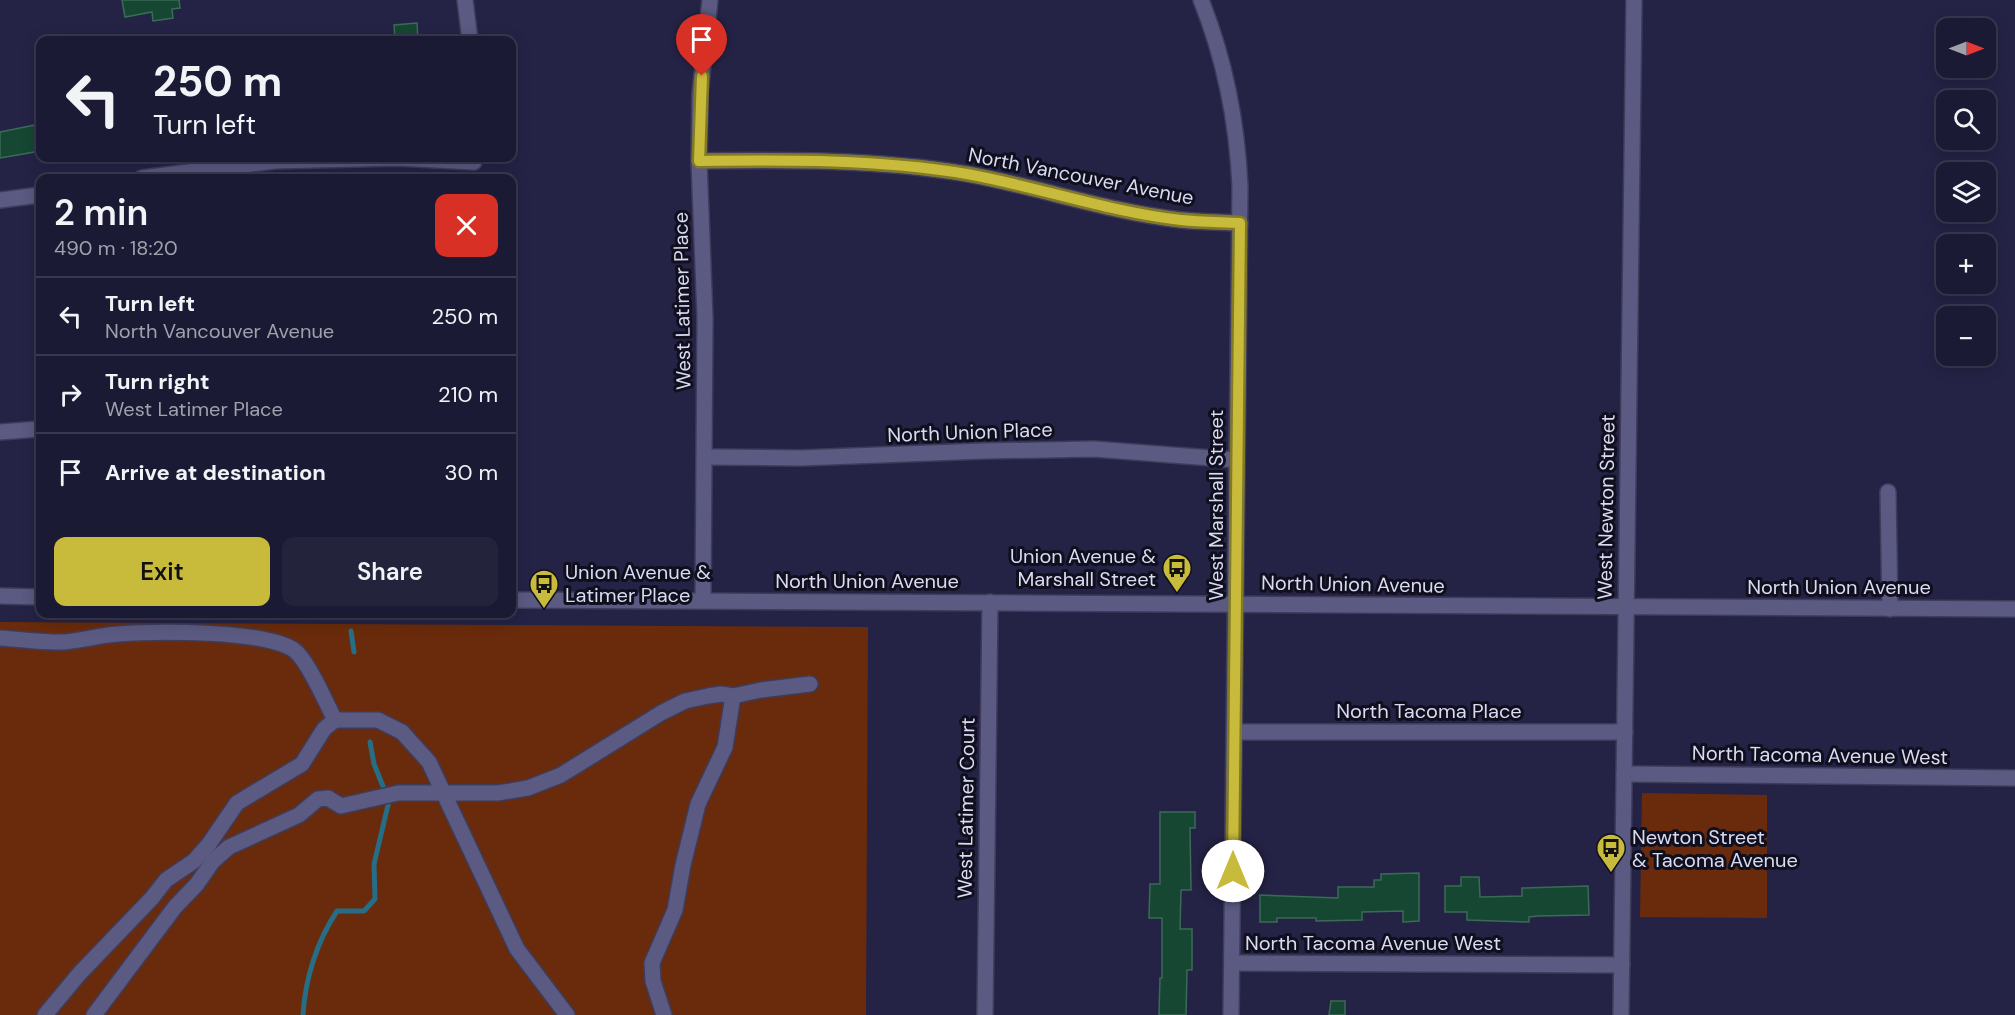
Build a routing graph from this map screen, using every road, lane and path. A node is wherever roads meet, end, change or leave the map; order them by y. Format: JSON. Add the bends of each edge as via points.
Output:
{"nodes":[{"id":1,"x":465,"y":0,"type":"edge"},
{"id":2,"x":710,"y":0,"type":"edge"},
{"id":3,"x":1201,"y":0,"type":"edge"},
{"id":4,"x":1634,"y":0,"type":"edge"},
{"id":5,"x":470,"y":36,"type":"edge"},
{"id":6,"x":699,"y":161,"type":"junction"},
{"id":7,"x":267,"y":162,"type":"edge"},
{"id":8,"x":173,"y":174,"type":"edge"},
{"id":9,"x":36,"y":196,"type":"edge"},
{"id":10,"x":0,"y":200,"type":"edge"},
{"id":11,"x":1240,"y":223,"type":"junction"},
{"id":12,"x":36,"y":429,"type":"edge"},
{"id":13,"x":0,"y":432,"type":"edge"},
{"id":14,"x":705,"y":457,"type":"junction"},
{"id":15,"x":1236,"y":460,"type":"junction"},
{"id":16,"x":1888,"y":492,"type":"dead end"},
{"id":17,"x":0,"y":596,"type":"edge"},
{"id":18,"x":36,"y":597,"type":"edge"},
{"id":19,"x":516,"y":600,"type":"edge"},
{"id":20,"x":702,"y":601,"type":"junction"},
{"id":21,"x":990,"y":602,"type":"junction"},
{"id":22,"x":1236,"y":604,"type":"junction"},
{"id":23,"x":1626,"y":608,"type":"junction"},
{"id":24,"x":1890,"y":609,"type":"junction"},
{"id":25,"x":2015,"y":609,"type":"edge"},
{"id":26,"x":0,"y":638,"type":"edge"},
{"id":27,"x":810,"y":684,"type":"dead end"},
{"id":28,"x":733,"y":696,"type":"junction"},
{"id":29,"x":335,"y":720,"type":"junction"},
{"id":30,"x":1234,"y":732,"type":"junction"},
{"id":31,"x":1625,"y":732,"type":"junction"},
{"id":32,"x":1624,"y":774,"type":"junction"},
{"id":33,"x":2015,"y":778,"type":"edge"},
{"id":34,"x":445,"y":792,"type":"junction"},
{"id":35,"x":1232,"y":963,"type":"junction"},
{"id":36,"x":1622,"y":964,"type":"junction"},
{"id":37,"x":45,"y":1015,"type":"edge"},
{"id":38,"x":94,"y":1015,"type":"edge"},
{"id":39,"x":567,"y":1015,"type":"edge"},
{"id":40,"x":664,"y":1015,"type":"edge"},
{"id":41,"x":985,"y":1015,"type":"edge"},
{"id":42,"x":1231,"y":1015,"type":"edge"},
{"id":43,"x":1621,"y":1015,"type":"edge"}],
"edges":[{"from":1,"to":5,"type":"street"},
{"from":2,"to":6,"type":"street","name":"West Latimer Place","via":[[700,93]]},
{"from":3,"to":11,"type":"street","name":"West Marshall Street","via":[[1217,42],[1230,95],[1239,157]]},
{"from":4,"to":23,"type":"street","name":"West Newton Street"},
{"from":6,"to":11,"type":"street","name":"North Vancouver Avenue","via":[[806,160],[920,168],[1021,185],[1161,217]]},
{"from":6,"to":14,"type":"street","name":"West Latimer Place"},
{"from":7,"to":8,"type":"street"},
{"from":9,"to":10,"type":"street"},
{"from":11,"to":15,"type":"street","name":"West Marshall Street"},
{"from":12,"to":13,"type":"street"},
{"from":14,"to":15,"type":"street","name":"North Union Place","via":[[1094,449]]},
{"from":14,"to":20,"type":"street","name":"West Latimer Place"},
{"from":15,"to":22,"type":"street","name":"West Marshall Street"},
{"from":16,"to":24,"type":"street"},
{"from":17,"to":18,"type":"street"},
{"from":19,"to":20,"type":"street","name":"North Union Avenue"},
{"from":20,"to":21,"type":"street","name":"North Union Avenue"},
{"from":21,"to":22,"type":"street","name":"North Union Avenue"},
{"from":21,"to":41,"type":"street","name":"West Latimer Court"},
{"from":22,"to":23,"type":"street","name":"North Union Avenue"},
{"from":22,"to":30,"type":"street","name":"West Marshall Street"},
{"from":23,"to":24,"type":"street","name":"North Union Avenue"},
{"from":23,"to":31,"type":"street","name":"West Newton Street"},
{"from":24,"to":25,"type":"street","name":"North Union Avenue"},
{"from":26,"to":29,"type":"street","via":[[57,642],[120,633],[166,633],[251,636],[276,641],[308,664]]},
{"from":27,"to":28,"type":"street"},
{"from":28,"to":34,"type":"street","via":[[708,696],[675,705],[543,784],[498,794]]},
{"from":28,"to":40,"type":"street","via":[[725,747],[695,811],[675,910],[652,963],[653,981]]},
{"from":29,"to":34,"type":"street","via":[[378,720],[402,732],[429,762]]},
{"from":29,"to":37,"type":"street","via":[[324,729],[303,764],[237,803],[194,861],[166,880]]},
{"from":30,"to":31,"type":"street","name":"North Tacoma Place"},
{"from":30,"to":35,"type":"street","name":"West Marshall Street"},
{"from":31,"to":32,"type":"street","name":"West Newton Street"},
{"from":32,"to":33,"type":"street","name":"North Tacoma Avenue West"},
{"from":32,"to":36,"type":"street","name":"West Newton Street"},
{"from":34,"to":38,"type":"street","via":[[398,793],[341,806],[328,798],[318,799],[299,815],[229,847],[175,907]]},
{"from":34,"to":39,"type":"street","via":[[517,949]]},
{"from":35,"to":36,"type":"street","name":"North Tacoma Avenue West"},
{"from":35,"to":42,"type":"street","name":"West Marshall Street"},
{"from":36,"to":43,"type":"street","name":"West Newton Street"}]}
